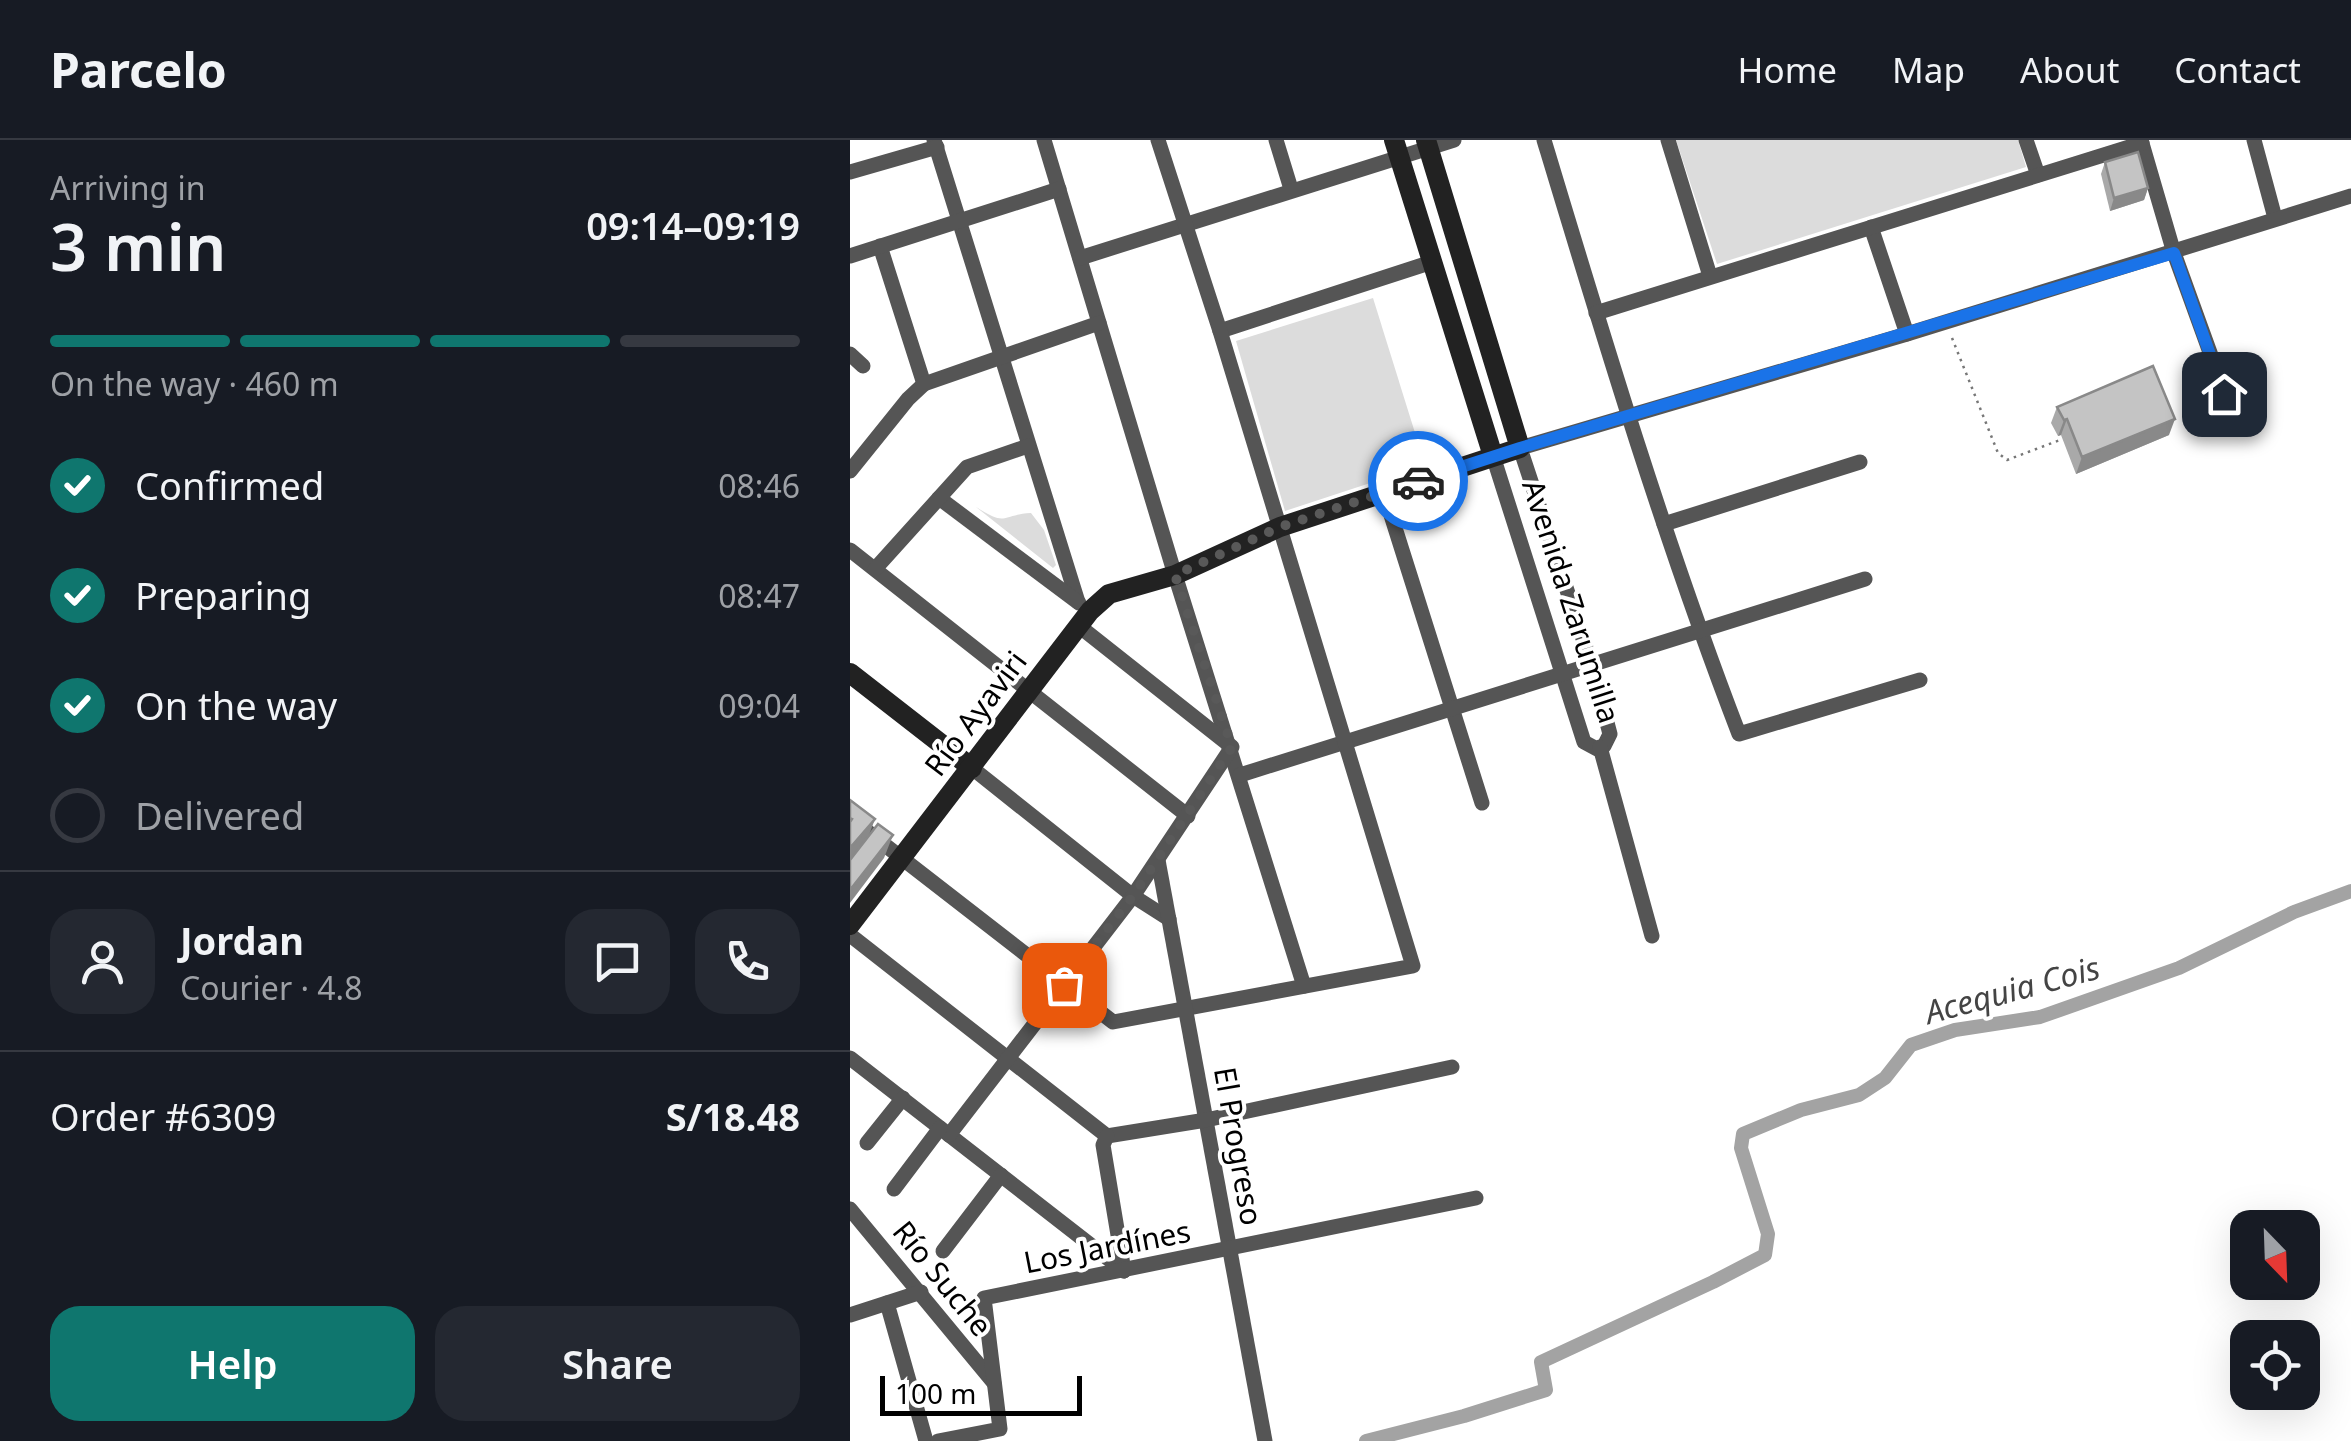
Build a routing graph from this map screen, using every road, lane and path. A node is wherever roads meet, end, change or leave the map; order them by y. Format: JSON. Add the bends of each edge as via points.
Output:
{"nodes":[{"id":1,"x":1044,"y":140,"type":"edge"},
{"id":2,"x":1158,"y":140,"type":"edge"},
{"id":3,"x":1276,"y":140,"type":"edge"},
{"id":4,"x":1454,"y":140,"type":"edge"},
{"id":5,"x":1544,"y":140,"type":"edge"},
{"id":6,"x":1668,"y":140,"type":"edge"},
{"id":7,"x":2026,"y":140,"type":"edge"},
{"id":8,"x":2254,"y":140,"type":"edge"},
{"id":9,"x":2141,"y":141,"type":"edge"},
{"id":10,"x":936,"y":144,"type":"edge"},
{"id":11,"x":1427,"y":144,"type":"edge"},
{"id":12,"x":1396,"y":148,"type":"edge"},
{"id":13,"x":850,"y":172,"type":"edge"},
{"id":14,"x":2038,"y":175,"type":"junction"},
{"id":15,"x":1060,"y":188,"type":"junction"},
{"id":16,"x":1291,"y":189,"type":"junction"},
{"id":17,"x":2351,"y":196,"type":"edge"},
{"id":18,"x":2275,"y":218,"type":"junction"},
{"id":19,"x":960,"y":220,"type":"junction"},
{"id":20,"x":1185,"y":224,"type":"junction"},
{"id":21,"x":1871,"y":227,"type":"junction"},
{"id":22,"x":880,"y":246,"type":"junction"},
{"id":23,"x":2174,"y":253,"type":"junction"},
{"id":24,"x":851,"y":254,"type":"edge"},
{"id":25,"x":1080,"y":258,"type":"junction"},
{"id":26,"x":1432,"y":262,"type":"junction"},
{"id":27,"x":1710,"y":276,"type":"junction"},
{"id":28,"x":1596,"y":313,"type":"junction"},
{"id":29,"x":1945,"y":322,"type":"junction"},
{"id":30,"x":1100,"y":323,"type":"junction"},
{"id":31,"x":1220,"y":332,"type":"junction"},
{"id":32,"x":1907,"y":334,"type":"junction"},
{"id":33,"x":850,"y":354,"type":"edge"},
{"id":34,"x":1000,"y":356,"type":"junction"},
{"id":35,"x":863,"y":366,"type":"dead end"},
{"id":36,"x":924,"y":384,"type":"junction"},
{"id":37,"x":2224,"y":394,"type":"dead end"},
{"id":38,"x":1628,"y":415,"type":"junction"},
{"id":39,"x":2060,"y":440,"type":"dead end"},
{"id":40,"x":1028,"y":446,"type":"junction"},
{"id":41,"x":1520,"y":448,"type":"junction"},
{"id":42,"x":856,"y":453,"type":"edge"},
{"id":43,"x":1494,"y":456,"type":"junction"},
{"id":44,"x":1860,"y":462,"type":"dead end"},
{"id":45,"x":850,"y":471,"type":"edge"},
{"id":46,"x":1384,"y":493,"type":"junction"},
{"id":47,"x":939,"y":498,"type":"junction"},
{"id":48,"x":1664,"y":524,"type":"junction"},
{"id":49,"x":1280,"y":527,"type":"junction"},
{"id":50,"x":850,"y":550,"type":"edge"},
{"id":51,"x":875,"y":570,"type":"junction"},
{"id":52,"x":1175,"y":575,"type":"junction"},
{"id":53,"x":1865,"y":579,"type":"dead end"},
{"id":54,"x":1082,"y":613,"type":"junction"},
{"id":55,"x":1699,"y":632,"type":"junction"},
{"id":56,"x":1592,"y":666,"type":"junction"},
{"id":57,"x":850,"y":673,"type":"edge"},
{"id":58,"x":1562,"y":675,"type":"junction"},
{"id":59,"x":1920,"y":680,"type":"dead end"},
{"id":60,"x":1030,"y":691,"type":"junction"},
{"id":61,"x":1451,"y":708,"type":"junction"},
{"id":62,"x":1345,"y":741,"type":"junction"},
{"id":63,"x":1232,"y":747,"type":"junction"},
{"id":64,"x":1600,"y":747,"type":"junction"},
{"id":65,"x":972,"y":768,"type":"junction"},
{"id":66,"x":1240,"y":775,"type":"junction"},
{"id":67,"x":1482,"y":803,"type":"dead end"},
{"id":68,"x":1188,"y":816,"type":"junction"},
{"id":69,"x":850,"y":818,"type":"edge"},
{"id":70,"x":901,"y":860,"type":"junction"},
{"id":71,"x":1158,"y":860,"type":"junction"},
{"id":72,"x":1133,"y":896,"type":"junction"},
{"id":73,"x":1169,"y":920,"type":"junction"},
{"id":74,"x":850,"y":925,"type":"edge"},
{"id":75,"x":850,"y":935,"type":"edge"},
{"id":76,"x":1652,"y":936,"type":"dead end"},
{"id":77,"x":1064,"y":985,"type":"junction"},
{"id":78,"x":1304,"y":986,"type":"junction"},
{"id":79,"x":1186,"y":1009,"type":"junction"},
{"id":80,"x":1007,"y":1058,"type":"junction"},
{"id":81,"x":856,"y":1062,"type":"edge"},
{"id":82,"x":1452,"y":1067,"type":"dead end"},
{"id":83,"x":850,"y":1081,"type":"edge"},
{"id":84,"x":903,"y":1098,"type":"junction"},
{"id":85,"x":1206,"y":1120,"type":"junction"},
{"id":86,"x":945,"y":1131,"type":"junction"},
{"id":87,"x":1107,"y":1136,"type":"junction"},
{"id":88,"x":867,"y":1143,"type":"dead end"},
{"id":89,"x":1001,"y":1174,"type":"junction"},
{"id":90,"x":894,"y":1188,"type":"dead end"},
{"id":91,"x":1476,"y":1198,"type":"dead end"},
{"id":92,"x":850,"y":1210,"type":"edge"},
{"id":93,"x":1230,"y":1250,"type":"junction"},
{"id":94,"x":943,"y":1251,"type":"dead end"},
{"id":95,"x":1124,"y":1270,"type":"junction"},
{"id":96,"x":921,"y":1292,"type":"junction"},
{"id":97,"x":887,"y":1303,"type":"junction"},
{"id":98,"x":850,"y":1315,"type":"edge"},
{"id":99,"x":994,"y":1383,"type":"junction"},
{"id":100,"x":926,"y":1441,"type":"edge"},
{"id":101,"x":938,"y":1441,"type":"edge"},
{"id":102,"x":1265,"y":1441,"type":"edge"}],
"edges":[{"from":1,"to":15,"type":"street"},
{"from":2,"to":20,"type":"street"},
{"from":3,"to":16,"type":"street"},
{"from":4,"to":11,"type":"street"},
{"from":5,"to":28,"type":"street"},
{"from":6,"to":27,"type":"street"},
{"from":7,"to":14,"type":"street"},
{"from":8,"to":18,"type":"street"},
{"from":9,"to":14,"type":"street"},
{"from":9,"to":23,"type":"street"},
{"from":10,"to":13,"type":"street"},
{"from":10,"to":19,"type":"street"},
{"from":11,"to":12,"type":"street"},
{"from":11,"to":41,"type":"street","name":"Avenida Zarumilla"},
{"from":12,"to":16,"type":"street"},
{"from":12,"to":26,"type":"street","name":"Avenida Zarumilla"},
{"from":14,"to":21,"type":"street"},
{"from":15,"to":19,"type":"street"},
{"from":15,"to":25,"type":"street"},
{"from":16,"to":20,"type":"street"},
{"from":17,"to":18,"type":"street"},
{"from":18,"to":23,"type":"street"},
{"from":19,"to":22,"type":"street"},
{"from":19,"to":34,"type":"street"},
{"from":20,"to":25,"type":"street"},
{"from":20,"to":31,"type":"street"},
{"from":21,"to":27,"type":"street"},
{"from":21,"to":32,"type":"street"},
{"from":22,"to":24,"type":"street"},
{"from":22,"to":36,"type":"street"},
{"from":23,"to":29,"type":"street"},
{"from":23,"to":37,"type":"street"},
{"from":25,"to":30,"type":"street"},
{"from":26,"to":31,"type":"street"},
{"from":26,"to":43,"type":"street","name":"Avenida Zarumilla"},
{"from":27,"to":28,"type":"street"},
{"from":28,"to":38,"type":"street"},
{"from":29,"to":32,"type":"street"},
{"from":29,"to":39,"type":"path","via":[[1998,453],[2007,460]]},
{"from":30,"to":34,"type":"street"},
{"from":30,"to":52,"type":"street"},
{"from":31,"to":49,"type":"street"},
{"from":32,"to":38,"type":"street"},
{"from":33,"to":35,"type":"street"},
{"from":34,"to":36,"type":"street"},
{"from":34,"to":40,"type":"street"},
{"from":36,"to":42,"type":"street"},
{"from":38,"to":41,"type":"street"},
{"from":38,"to":48,"type":"street"},
{"from":40,"to":47,"type":"street","via":[[967,466]]},
{"from":40,"to":54,"type":"street"},
{"from":41,"to":43,"type":"street","name":"Río Ayaviri"},
{"from":41,"to":56,"type":"street","name":"Avenida Zarumilla"},
{"from":42,"to":45,"type":"street"},
{"from":43,"to":46,"type":"street","name":"Río Ayaviri"},
{"from":43,"to":58,"type":"street","name":"Avenida Zarumilla"},
{"from":44,"to":48,"type":"street"},
{"from":46,"to":49,"type":"street","name":"Río Ayaviri"},
{"from":46,"to":61,"type":"street"},
{"from":47,"to":51,"type":"street"},
{"from":47,"to":54,"type":"street"},
{"from":48,"to":55,"type":"street"},
{"from":49,"to":52,"type":"street","name":"Río Ayaviri"},
{"from":49,"to":62,"type":"street"},
{"from":50,"to":51,"type":"street"},
{"from":51,"to":60,"type":"street"},
{"from":52,"to":54,"type":"street","name":"Río Ayaviri","via":[[1110,594]]},
{"from":52,"to":63,"type":"street"},
{"from":53,"to":55,"type":"street"},
{"from":54,"to":60,"type":"street","name":"Río Ayaviri"},
{"from":54,"to":63,"type":"street"},
{"from":55,"to":56,"type":"street"},
{"from":55,"to":59,"type":"street","via":[[1739,734]]},
{"from":56,"to":58,"type":"street"},
{"from":56,"to":64,"type":"street","name":"Avenida Zarumilla","via":[[1610,734]]},
{"from":57,"to":65,"type":"street"},
{"from":58,"to":61,"type":"street"},
{"from":58,"to":64,"type":"street","name":"Avenida Zarumilla","via":[[1584,742]]},
{"from":60,"to":65,"type":"street","name":"Río Ayaviri"},
{"from":60,"to":68,"type":"street"},
{"from":61,"to":62,"type":"street"},
{"from":61,"to":67,"type":"street"},
{"from":62,"to":66,"type":"street"},
{"from":62,"to":78,"type":"street","via":[[1413,966]]},
{"from":63,"to":66,"type":"street"},
{"from":63,"to":68,"type":"street"},
{"from":64,"to":76,"type":"street"},
{"from":65,"to":70,"type":"street","name":"Río Ayaviri"},
{"from":65,"to":72,"type":"street"},
{"from":66,"to":78,"type":"street"},
{"from":68,"to":71,"type":"street"},
{"from":69,"to":70,"type":"street"},
{"from":70,"to":74,"type":"street","name":"Río Ayaviri"},
{"from":70,"to":77,"type":"street"},
{"from":71,"to":72,"type":"street"},
{"from":71,"to":73,"type":"street","name":"El Progreso"},
{"from":72,"to":73,"type":"street"},
{"from":72,"to":77,"type":"street"},
{"from":73,"to":79,"type":"street","name":"El Progreso"},
{"from":75,"to":80,"type":"street"},
{"from":77,"to":79,"type":"street","via":[[1113,1022]]},
{"from":77,"to":80,"type":"street"},
{"from":78,"to":79,"type":"street"},
{"from":79,"to":85,"type":"street","name":"El Progreso"},
{"from":80,"to":86,"type":"street"},
{"from":80,"to":87,"type":"street"},
{"from":81,"to":83,"type":"street"},
{"from":81,"to":84,"type":"street"},
{"from":82,"to":85,"type":"street"},
{"from":84,"to":86,"type":"street"},
{"from":84,"to":88,"type":"street"},
{"from":85,"to":87,"type":"street"},
{"from":85,"to":93,"type":"street","name":"El Progreso"},
{"from":86,"to":89,"type":"street"},
{"from":86,"to":90,"type":"street"},
{"from":87,"to":95,"type":"street","via":[[1103,1145]]},
{"from":89,"to":94,"type":"street"},
{"from":89,"to":95,"type":"street"},
{"from":91,"to":93,"type":"street","name":"Los Jardínes"},
{"from":92,"to":96,"type":"street","name":"Río Suche"},
{"from":93,"to":95,"type":"street","name":"Los Jardínes"},
{"from":93,"to":102,"type":"street","name":"El Progreso"},
{"from":95,"to":99,"type":"street","name":"Los Jardínes","via":[[984,1298]]},
{"from":96,"to":97,"type":"street"},
{"from":96,"to":99,"type":"street","name":"Río Suche"},
{"from":97,"to":98,"type":"street"},
{"from":97,"to":100,"type":"street"},
{"from":99,"to":101,"type":"street","via":[[1000,1429]]}]}
